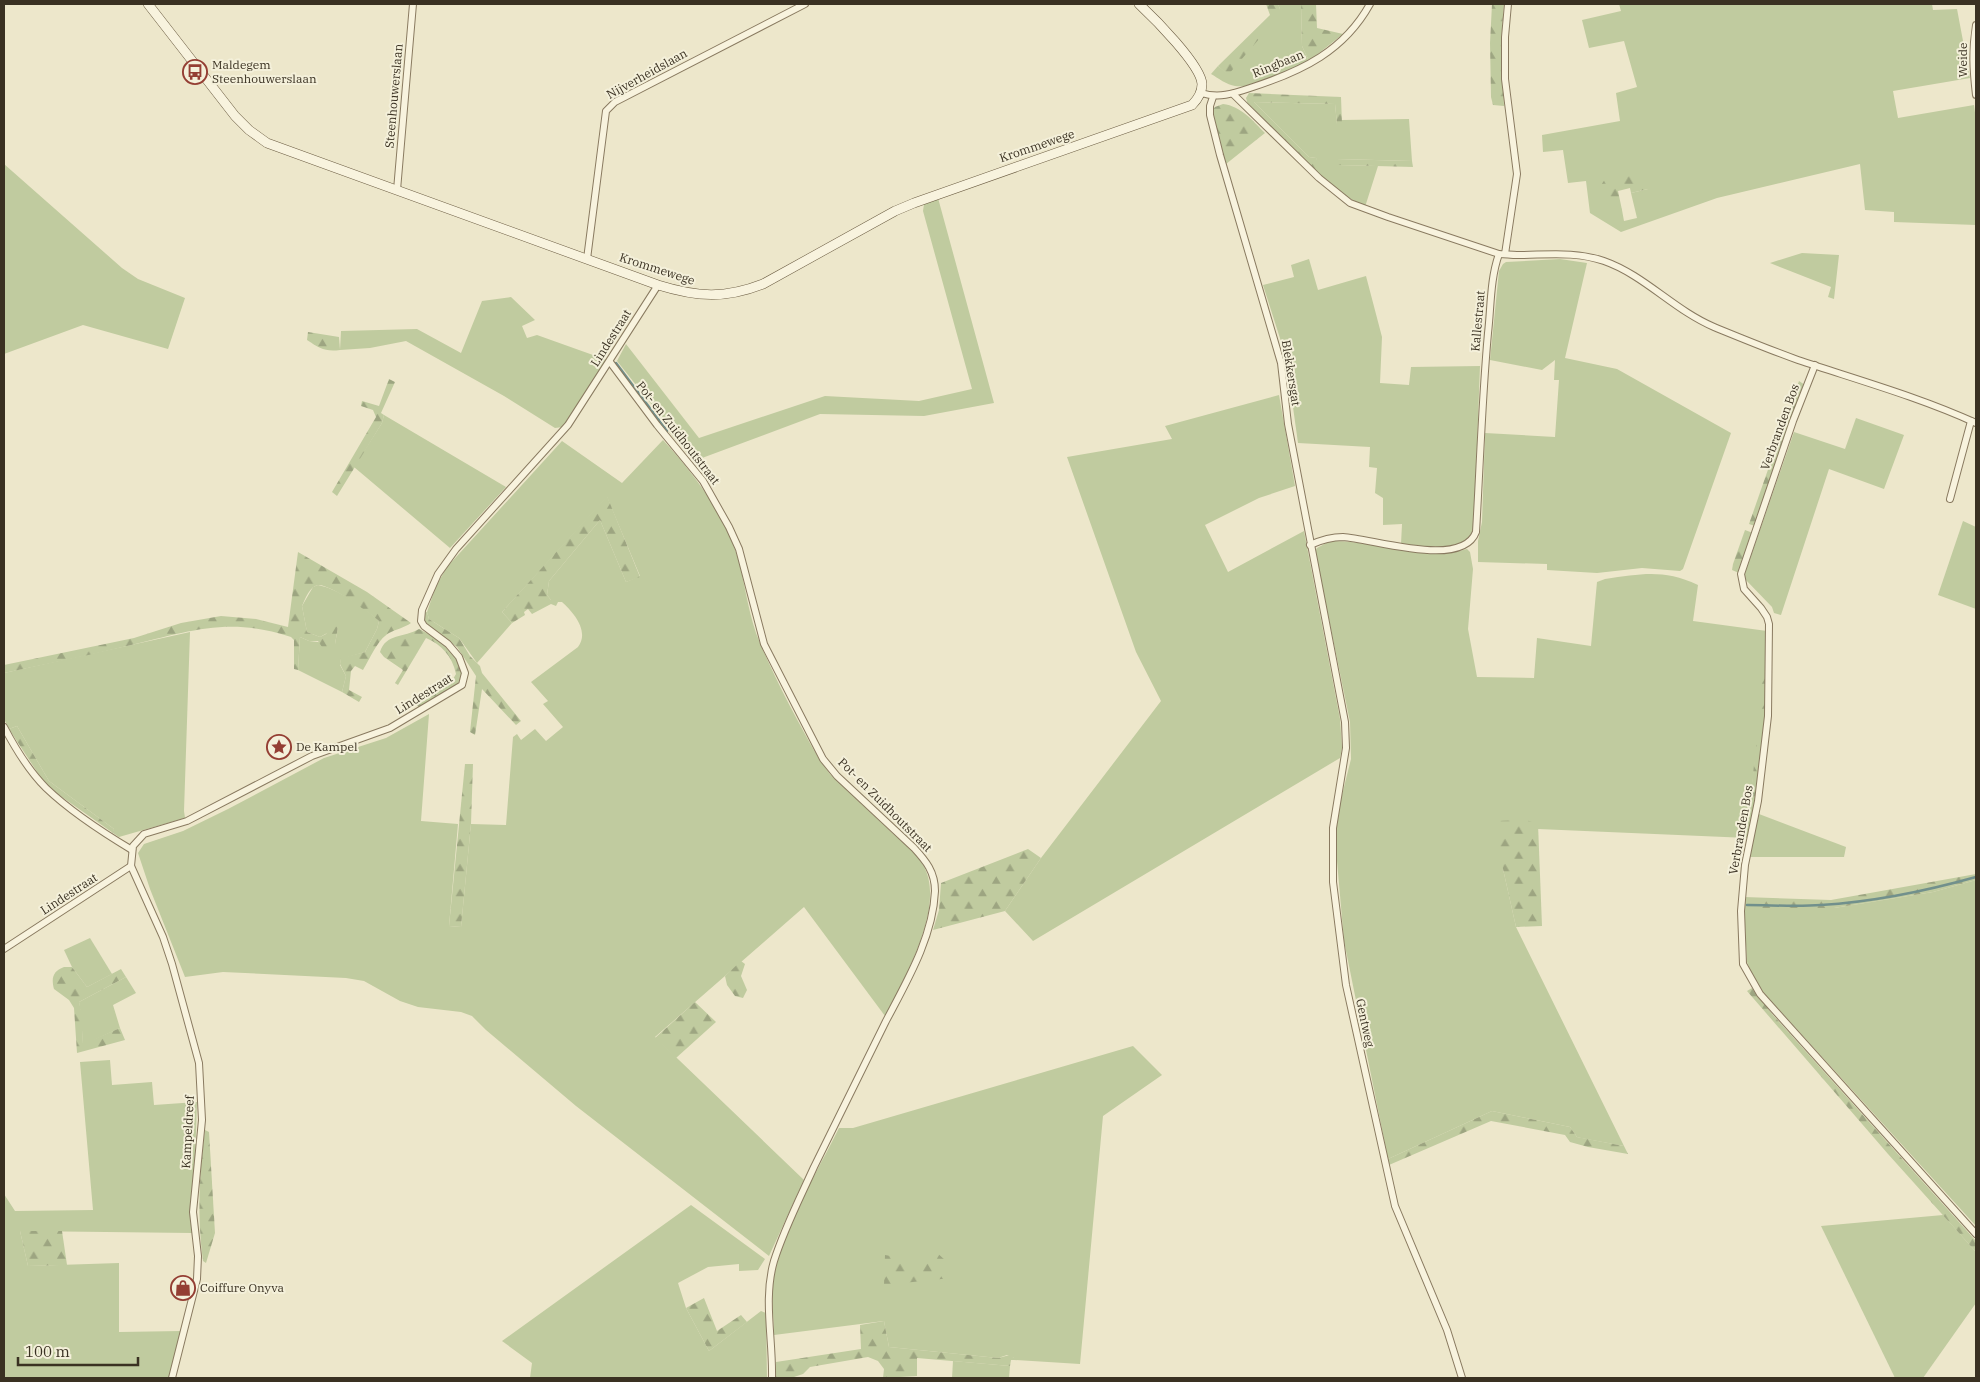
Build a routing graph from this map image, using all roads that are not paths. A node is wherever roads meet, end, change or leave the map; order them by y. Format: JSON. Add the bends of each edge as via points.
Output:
{"nodes":[{"id":1,"x":148,"y":4,"type":"edge"},
{"id":2,"x":413,"y":4,"type":"edge"},
{"id":3,"x":805,"y":4,"type":"edge"},
{"id":4,"x":1139,"y":4,"type":"edge"},
{"id":5,"x":1370,"y":4,"type":"edge"},
{"id":6,"x":1508,"y":4,"type":"edge"},
{"id":7,"x":1976,"y":25,"type":"edge"},
{"id":8,"x":1201,"y":93,"type":"junction"},
{"id":9,"x":1233,"y":94,"type":"junction"},
{"id":10,"x":1976,"y":95,"type":"edge"},
{"id":11,"x":1213,"y":97,"type":"junction"},
{"id":12,"x":397,"y":190,"type":"junction"},
{"id":13,"x":1502,"y":254,"type":"junction"},
{"id":14,"x":587,"y":259,"type":"junction"},
{"id":15,"x":658,"y":285,"type":"junction"},
{"id":16,"x":610,"y":362,"type":"junction"},
{"id":17,"x":1815,"y":365,"type":"junction"},
{"id":18,"x":1974,"y":422,"type":"edge"},
{"id":19,"x":1950,"y":499,"type":"dead end"},
{"id":20,"x":1310,"y":545,"type":"junction"},
{"id":21,"x":1331,"y":658,"type":"joint"},
{"id":22,"x":4,"y":727,"type":"edge"},
{"id":23,"x":132,"y":850,"type":"junction"},
{"id":24,"x":131,"y":866,"type":"junction"},
{"id":25,"x":4,"y":949,"type":"edge"},
{"id":26,"x":1976,"y":1234,"type":"edge"},
{"id":27,"x":172,"y":1378,"type":"edge"},
{"id":28,"x":772,"y":1378,"type":"edge"},
{"id":29,"x":1462,"y":1378,"type":"edge"}],
"edges":[{"from":1,"to":12,"type":"street","name":"Krommewege","via":[[249,130],[267,142]]},
{"from":2,"to":12,"type":"street","name":"Steenhouwerslaan"},
{"from":3,"to":14,"type":"street","name":"Nijverheidslaan","via":[[615,102],[606,111]]},
{"from":4,"to":8,"type":"street","via":[[1175,42],[1200,76]]},
{"from":5,"to":9,"type":"street","name":"Ringbaan","via":[[1353,28],[1326,54],[1294,73]]},
{"from":6,"to":13,"type":"street","name":"Kallestraat","via":[[1506,78],[1517,174],[1511,223]]},
{"from":7,"to":10,"type":"street","name":"Weide","via":[[1972,68]]},
{"from":8,"to":11,"type":"street","name":"Ringbaan"},
{"from":8,"to":15,"type":"street","name":"Krommewege","via":[[1192,105],[1180,110],[895,211],[748,290],[701,296]]},
{"from":9,"to":11,"type":"street","name":"Ringbaan"},
{"from":9,"to":13,"type":"street","via":[[1319,178],[1350,203]]},
{"from":11,"to":20,"type":"street","name":"Blekkersgat","via":[[1210,115],[1220,155],[1279,354]]},
{"from":12,"to":14,"type":"street","name":"Krommewege"},
{"from":13,"to":17,"type":"street","via":[[1577,254],[1604,261],[1712,326]]},
{"from":13,"to":20,"type":"street","name":"Kallestraat","via":[[1495,267],[1491,299],[1473,540],[1453,549],[1437,551],[1342,537]]},
{"from":14,"to":15,"type":"street","name":"Krommewege"},
{"from":15,"to":16,"type":"street","name":"Lindestraat"},
{"from":16,"to":23,"type":"street","name":"Lindestraat","via":[[568,425],[452,553],[433,585],[422,610],[421,621],[459,657],[465,674],[462,685],[390,728],[312,756],[200,814],[144,834]]},
{"from":16,"to":28,"type":"street","name":"Pot- en Zuidhoutstraat","via":[[703,481],[729,526],[739,548],[764,644],[823,759],[925,859],[933,875],[933,908],[913,968],[797,1203],[774,1262],[769,1298]]},
{"from":17,"to":18,"type":"street"},
{"from":17,"to":26,"type":"street","name":"Verbranden Bos","via":[[1741,574],[1744,589],[1767,617],[1770,631],[1768,716],[1762,775],[1742,886],[1743,964],[1760,994]]},
{"from":18,"to":19,"type":"street"},
{"from":20,"to":21,"type":"street","name":"Blekkersgat"},
{"from":21,"to":29,"type":"street","name":"Gentweg","via":[[1346,734],[1332,828],[1333,882],[1346,985],[1395,1206],[1447,1330]]},
{"from":22,"to":23,"type":"street","via":[[45,787]]},
{"from":23,"to":24,"type":"street"},
{"from":24,"to":25,"type":"street","name":"Lindestraat"},
{"from":24,"to":27,"type":"street","name":"Kampeldreef","via":[[172,964],[201,1079],[202,1120],[194,1212],[197,1279]]}]}
